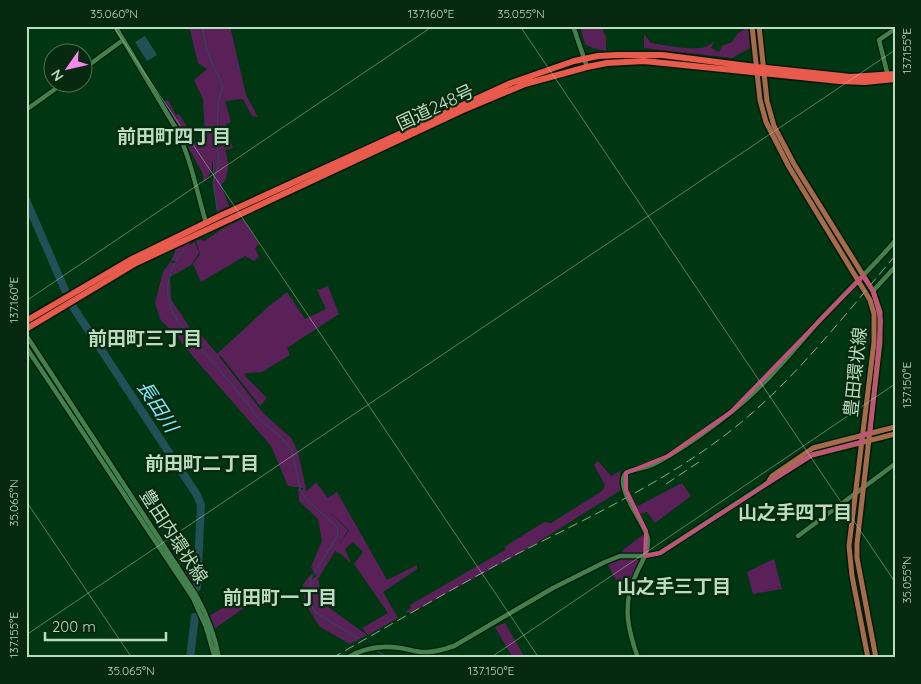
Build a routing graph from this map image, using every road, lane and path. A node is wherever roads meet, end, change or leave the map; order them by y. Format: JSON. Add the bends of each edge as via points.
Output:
{"nodes":[{"id":1,"x":115,"y":26,"type":"edge"},
{"id":2,"x":573,"y":26,"type":"edge"},
{"id":3,"x":752,"y":26,"type":"edge"},
{"id":4,"x":759,"y":26,"type":"edge"},
{"id":5,"x":895,"y":29,"type":"edge"},
{"id":6,"x":123,"y":40,"type":"junction"},
{"id":7,"x":584,"y":59,"type":"junction"},
{"id":8,"x":92,"y":63,"type":"edge"},
{"id":9,"x":587,"y":67,"type":"junction"},
{"id":10,"x":760,"y":71,"type":"junction"},
{"id":11,"x":892,"y":77,"type":"edge"},
{"id":12,"x":51,"y":92,"type":"edge"},
{"id":13,"x":26,"y":110,"type":"edge"},
{"id":14,"x":207,"y":226,"type":"junction"},
{"id":15,"x":895,"y":241,"type":"edge"},
{"id":16,"x":893,"y":248,"type":"edge"},
{"id":17,"x":895,"y":267,"type":"edge"},
{"id":18,"x":861,"y":279,"type":"junction"},
{"id":19,"x":873,"y":292,"type":"junction"},
{"id":20,"x":26,"y":321,"type":"edge"},
{"id":21,"x":26,"y":329,"type":"edge"},
{"id":22,"x":26,"y":335,"type":"edge"},
{"id":23,"x":26,"y":347,"type":"edge"},
{"id":24,"x":895,"y":427,"type":"edge"},
{"id":25,"x":870,"y":433,"type":"junction"},
{"id":26,"x":895,"y":434,"type":"edge"},
{"id":27,"x":862,"y":435,"type":"junction"},
{"id":28,"x":869,"y":441,"type":"junction"},
{"id":29,"x":861,"y":442,"type":"junction"},
{"id":30,"x":895,"y":464,"type":"edge"},
{"id":31,"x":768,"y":482,"type":"junction"},
{"id":32,"x":863,"y":488,"type":"junction"},
{"id":33,"x":855,"y":494,"type":"junction"},
{"id":34,"x":798,"y":536,"type":"dead end"},
{"id":35,"x":645,"y":556,"type":"junction"},
{"id":36,"x":215,"y":658,"type":"edge"},
{"id":37,"x":219,"y":658,"type":"edge"},
{"id":38,"x":347,"y":658,"type":"edge"},
{"id":39,"x":638,"y":658,"type":"edge"},
{"id":40,"x":868,"y":658,"type":"edge"},
{"id":41,"x":876,"y":658,"type":"edge"}],
"edges":[{"from":1,"to":6,"type":"street"},
{"from":2,"to":7,"type":"street"},
{"from":3,"to":10,"type":"main road","name":"豊田環状線"},
{"from":4,"to":10,"type":"main road","name":"豊田環状線"},
{"from":5,"to":11,"type":"street","via":[[879,40]]},
{"from":6,"to":8,"type":"street"},
{"from":6,"to":14,"type":"street","via":[[177,130],[191,164]]},
{"from":7,"to":9,"type":"street"},
{"from":7,"to":10,"type":"highway","name":"国道248号","via":[[618,54],[673,55]]},
{"from":7,"to":14,"type":"highway","name":"国道248号","via":[[511,83]]},
{"from":9,"to":10,"type":"highway","name":"国道248号","via":[[653,61]]},
{"from":9,"to":14,"type":"highway","name":"国道248号","via":[[510,90]]},
{"from":10,"to":11,"type":"highway","name":"国道248号"},
{"from":10,"to":18,"type":"main road","name":"豊田環状線","via":[[781,142]]},
{"from":12,"to":13,"type":"street"},
{"from":14,"to":20,"type":"highway","name":"国道248号","via":[[130,260]]},
{"from":14,"to":21,"type":"highway","name":"国道248号","via":[[122,271]]},
{"from":15,"to":16,"type":"street"},
{"from":16,"to":18,"type":"street"},
{"from":17,"to":19,"type":"street"},
{"from":18,"to":19,"type":"main road","name":"豊田環状線"},
{"from":18,"to":27,"type":"main road","name":"豊田環状線","via":[[875,325]]},
{"from":18,"to":35,"type":"street","via":[[732,412],[668,456],[643,470],[626,473],[623,482],[632,507],[646,530],[648,548]]},
{"from":19,"to":25,"type":"main road","name":"豊田環状線","via":[[881,321]]},
{"from":22,"to":37,"type":"street","name":"豊田内環状線","via":[[196,595],[212,629]]},
{"from":23,"to":36,"type":"street","name":"豊田内環状線","via":[[193,598],[206,626]]},
{"from":24,"to":25,"type":"main road"},
{"from":25,"to":27,"type":"main road"},
{"from":25,"to":28,"type":"main road","name":"豊田環状線"},
{"from":26,"to":28,"type":"main road"},
{"from":27,"to":29,"type":"main road","name":"豊田環状線"},
{"from":27,"to":31,"type":"main road","via":[[813,448]]},
{"from":28,"to":29,"type":"main road"},
{"from":28,"to":32,"type":"main road","name":"豊田環状線"},
{"from":29,"to":31,"type":"main road","via":[[812,455]]},
{"from":29,"to":33,"type":"main road","name":"豊田環状線"},
{"from":30,"to":32,"type":"street"},
{"from":31,"to":35,"type":"street","via":[[660,553]]},
{"from":32,"to":33,"type":"street"},
{"from":32,"to":41,"type":"main road","name":"豊田環状線","via":[[856,558]]},
{"from":33,"to":34,"type":"street"},
{"from":33,"to":40,"type":"main road","name":"豊田環状線","via":[[849,559]]},
{"from":35,"to":38,"type":"street","via":[[620,556],[598,566],[553,588],[454,646],[425,652],[379,646]]},
{"from":35,"to":39,"type":"street","via":[[629,591],[627,607],[630,634]]}]}
